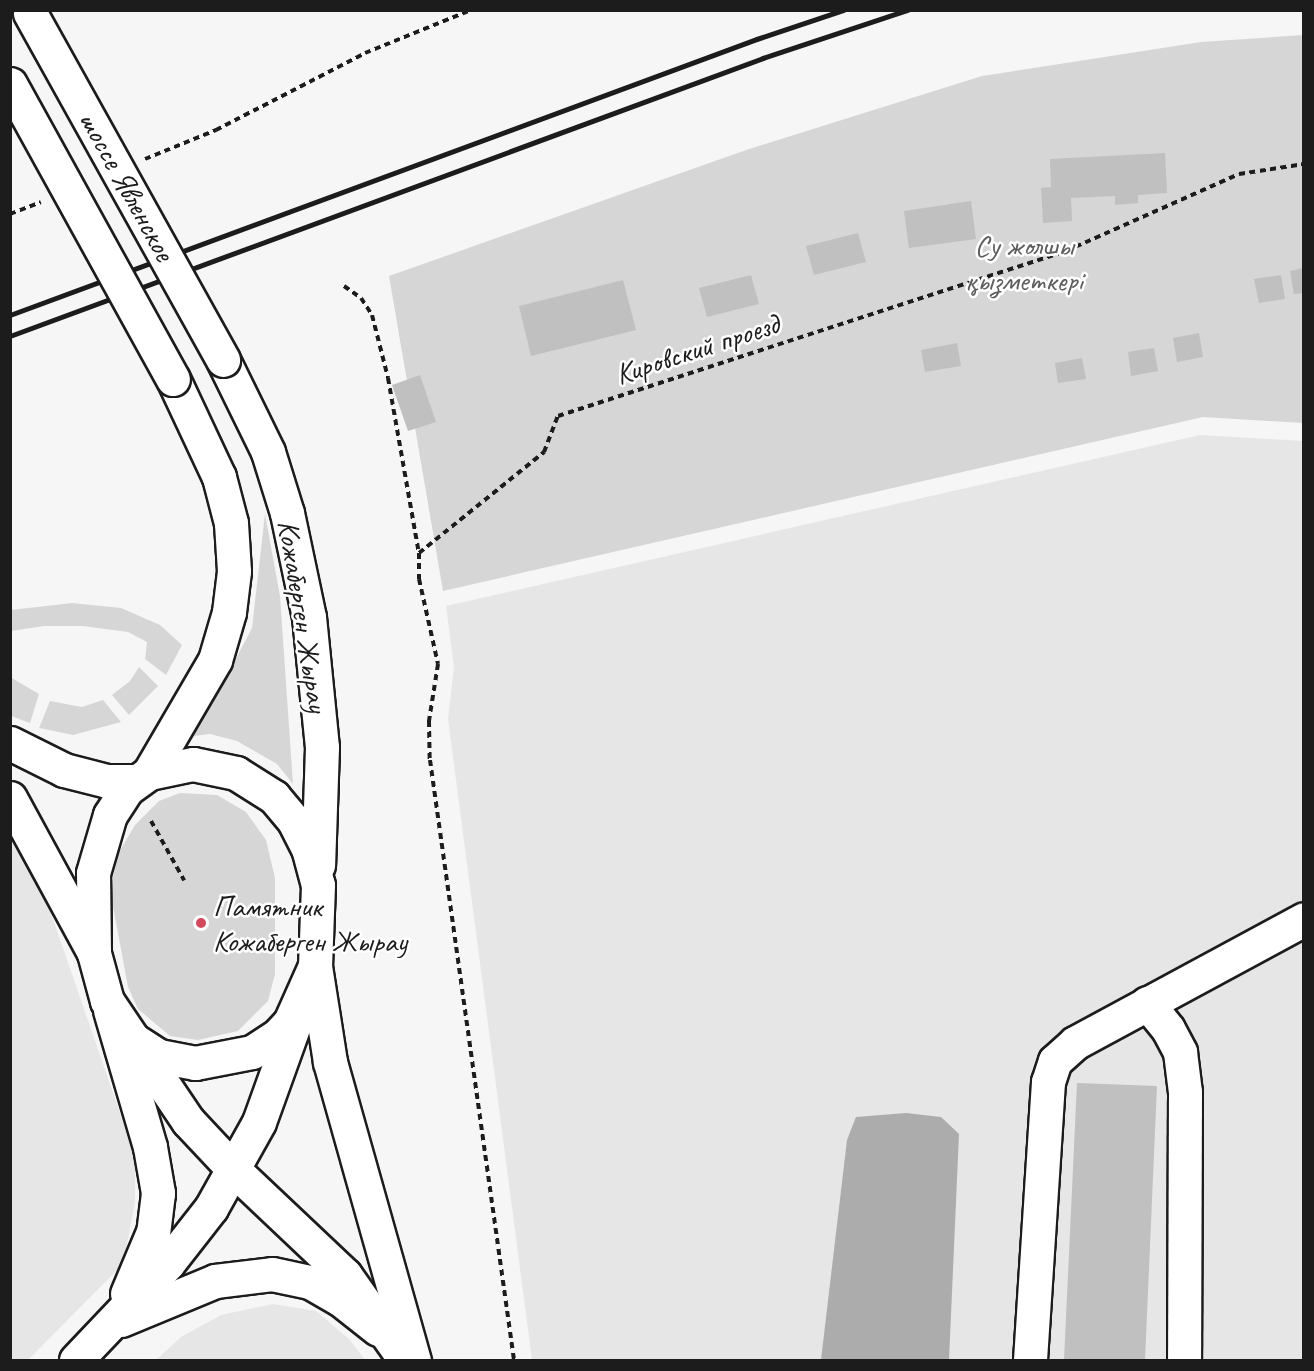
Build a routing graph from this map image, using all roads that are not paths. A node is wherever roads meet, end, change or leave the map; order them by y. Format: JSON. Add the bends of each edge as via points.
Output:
{"nodes":[{"id":1,"x":29,"y":12,"type":"edge"},
{"id":2,"x":10,"y":84,"type":"edge"},
{"id":3,"x":223,"y":360,"type":"joint"},
{"id":4,"x":174,"y":379,"type":"joint"},
{"id":5,"x":10,"y":743,"type":"edge"},
{"id":6,"x":142,"y":777,"type":"junction"},
{"id":7,"x":10,"y":798,"type":"edge"},
{"id":8,"x":318,"y":885,"type":"junction"},
{"id":9,"x":1304,"y":919,"type":"edge"},
{"id":10,"x":94,"y":953,"type":"junction"},
{"id":11,"x":315,"y":966,"type":"junction"},
{"id":12,"x":107,"y":1001,"type":"junction"},
{"id":13,"x":301,"y":1003,"type":"junction"},
{"id":14,"x":1147,"y":1003,"type":"junction"},
{"id":15,"x":131,"y":1037,"type":"junction"},
{"id":16,"x":234,"y":1170,"type":"junction"},
{"id":17,"x":113,"y":1323,"type":"junction"},
{"id":18,"x":403,"y":1354,"type":"edge"},
{"id":19,"x":76,"y":1360,"type":"edge"},
{"id":20,"x":1030,"y":1360,"type":"edge"},
{"id":21,"x":1184,"y":1360,"type":"edge"}],
"edges":[{"from":1,"to":3,"type":"main road","name":"шоссе Явленское","bridge":true},
{"from":2,"to":4,"type":"main road","name":"шоссе Явленское","bridge":true},
{"from":3,"to":8,"type":"main road","name":"Кожаберген Жырау","via":[[268,452],[287,513],[309,617],[322,747]]},
{"from":4,"to":6,"type":"main road","name":"Кожаберген Жырау","via":[[219,477],[231,523],[234,571],[229,612],[214,660]]},
{"from":5,"to":6,"type":"main road","via":[[85,776]]},
{"from":6,"to":8,"type":"main road","via":[[171,766],[212,765],[257,783],[294,821],[308,848]]},
{"from":6,"to":10,"type":"main road","name":"Кожаберген Жырау","via":[[110,815],[97,851],[90,896]]},
{"from":7,"to":10,"type":"main road"},
{"from":8,"to":11,"type":"main road","name":"Кожаберген Жырау"},
{"from":9,"to":14,"type":"main road"},
{"from":10,"to":12,"type":"main road"},
{"from":11,"to":13,"type":"main road"},
{"from":11,"to":18,"type":"main road","via":[[330,1062]]},
{"from":12,"to":15,"type":"main road"},
{"from":12,"to":17,"type":"main road","via":[[150,1147],[158,1204],[148,1248]]},
{"from":13,"to":15,"type":"main road","via":[[277,1036],[235,1058],[177,1061],[152,1052]]},
{"from":13,"to":16,"type":"main road","via":[[259,1122]]},
{"from":14,"to":20,"type":"main road","via":[[1075,1043],[1055,1061],[1048,1082]]},
{"from":14,"to":21,"type":"main road","via":[[1180,1052],[1185,1092]]},
{"from":15,"to":16,"type":"main road","via":[[188,1121]]},
{"from":16,"to":17,"type":"main road","via":[[190,1236]]},
{"from":16,"to":18,"type":"main road","via":[[324,1252]]},
{"from":17,"to":18,"type":"main road","via":[[215,1281],[272,1274],[310,1282],[340,1299]]},
{"from":17,"to":19,"type":"main road"}]}
